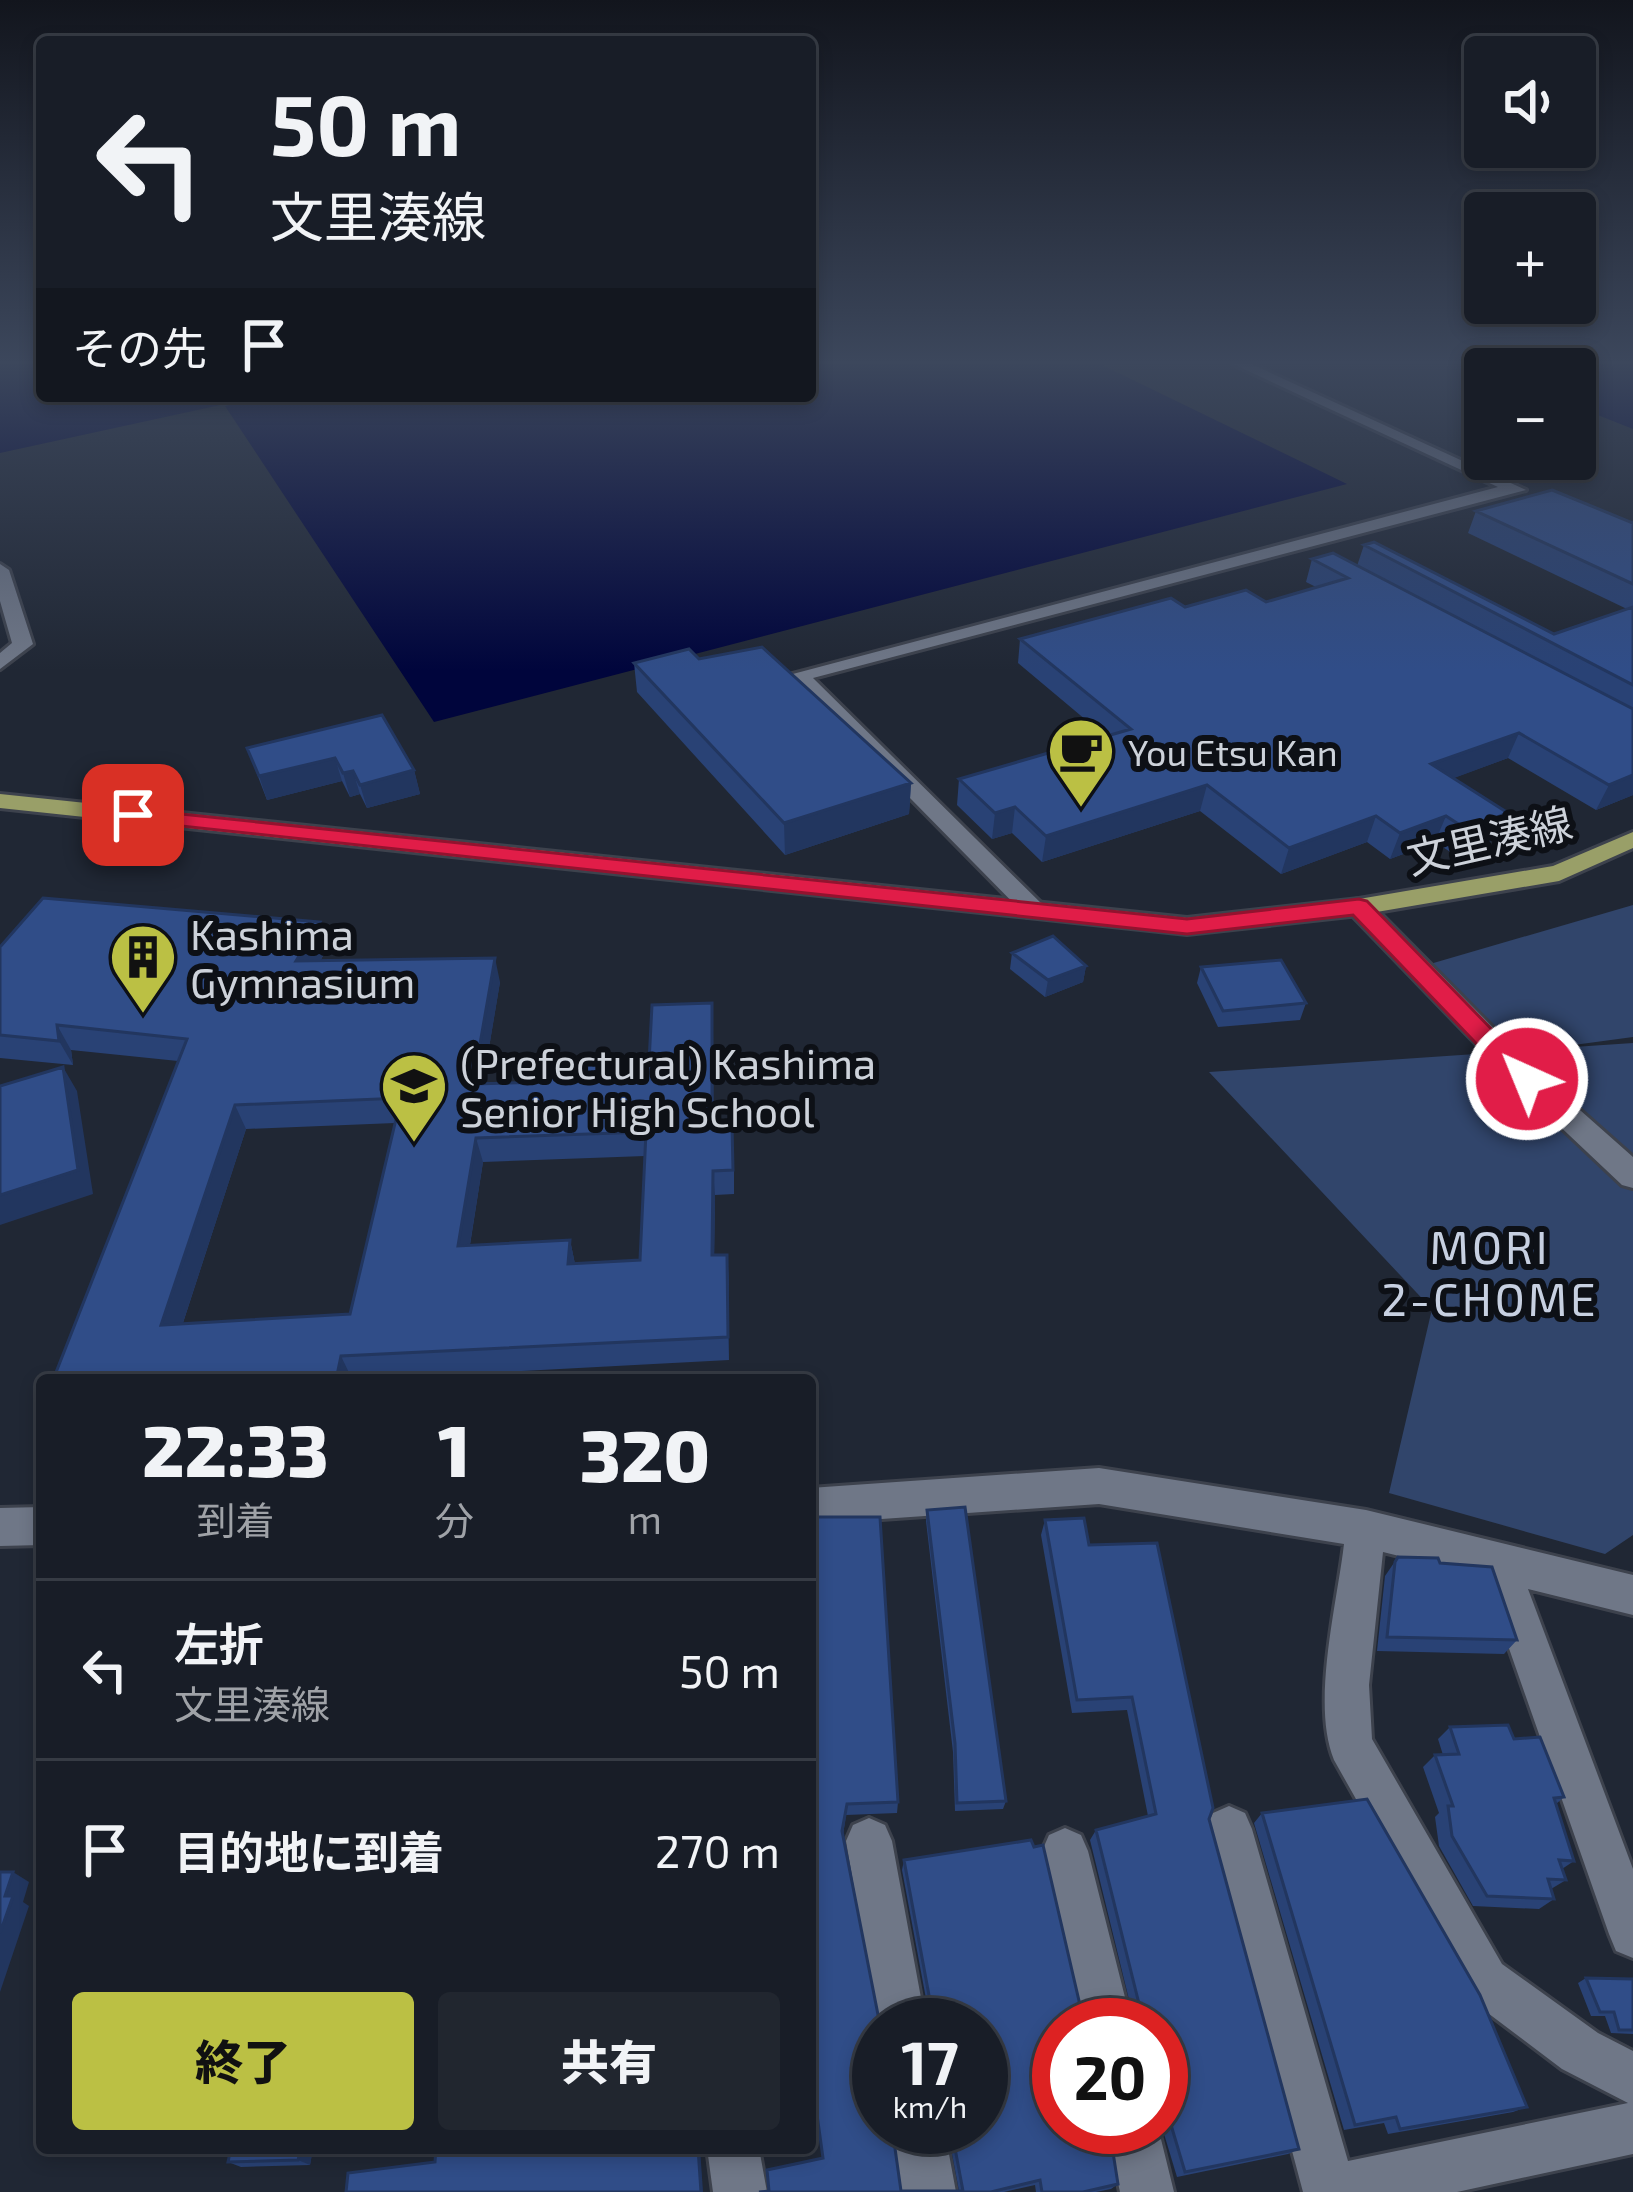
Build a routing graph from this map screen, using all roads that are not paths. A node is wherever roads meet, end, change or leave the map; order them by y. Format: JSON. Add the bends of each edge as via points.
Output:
{"nodes":[{"id":1,"x":1466,"y":466,"type":"edge"},
{"id":2,"x":1514,"y":488,"type":"junction"},
{"id":3,"x":1534,"y":496,"type":"edge"},
{"id":4,"x":1296,"y":547,"type":"junction"},
{"id":5,"x":1317,"y":558,"type":"edge"},
{"id":6,"x":0,"y":570,"type":"edge"},
{"id":7,"x":0,"y":663,"type":"edge"},
{"id":8,"x":0,"y":802,"type":"edge"},
{"id":9,"x":1633,"y":839,"type":"edge"},
{"id":10,"x":1359,"y":907,"type":"junction"},
{"id":11,"x":1036,"y":911,"type":"junction"},
{"id":12,"x":1633,"y":1176,"type":"edge"},
{"id":13,"x":816,"y":1506,"type":"edge"},
{"id":14,"x":36,"y":1526,"type":"edge"},
{"id":15,"x":0,"y":1527,"type":"edge"},
{"id":16,"x":1366,"y":1529,"type":"junction"},
{"id":17,"x":1497,"y":1558,"type":"junction"},
{"id":18,"x":1633,"y":1595,"type":"edge"},
{"id":19,"x":1229,"y":1829,"type":"dead end"},
{"id":20,"x":869,"y":1841,"type":"dead end"},
{"id":21,"x":1065,"y":1851,"type":"dead end"},
{"id":22,"x":1633,"y":1934,"type":"edge"},
{"id":23,"x":896,"y":1998,"type":"edge"},
{"id":24,"x":1100,"y":1998,"type":"edge"},
{"id":25,"x":1633,"y":2079,"type":"edge"},
{"id":26,"x":1633,"y":2128,"type":"edge"},
{"id":27,"x":735,"y":2154,"type":"edge"},
{"id":28,"x":923,"y":2154,"type":"edge"},
{"id":29,"x":1139,"y":2154,"type":"edge"},
{"id":30,"x":740,"y":2192,"type":"edge"},
{"id":31,"x":929,"y":2192,"type":"edge"},
{"id":32,"x":1148,"y":2192,"type":"edge"},
{"id":33,"x":1330,"y":2192,"type":"edge"}],
"edges":[{"from":1,"to":2,"type":"street"},
{"from":2,"to":3,"type":"street"},
{"from":2,"to":4,"type":"street"},
{"from":4,"to":5,"type":"street"},
{"from":4,"to":11,"type":"street","via":[[800,675]]},
{"from":6,"to":7,"type":"street","via":[[23,644]]},
{"from":8,"to":11,"type":"main road","name":"文里湊線"},
{"from":9,"to":10,"type":"main road","name":"文里湊線","via":[[1559,873]]},
{"from":10,"to":11,"type":"main road","name":"文里湊線","via":[[1187,926]]},
{"from":10,"to":12,"type":"street"},
{"from":13,"to":16,"type":"street","via":[[1099,1486]]},
{"from":14,"to":15,"type":"street"},
{"from":16,"to":17,"type":"street"},
{"from":16,"to":25,"type":"street","via":[[1348,1685],[1350,1744],[1485,1982]]},
{"from":17,"to":18,"type":"street"},
{"from":17,"to":22,"type":"street"},
{"from":19,"to":33,"type":"street"},
{"from":20,"to":23,"type":"street"},
{"from":21,"to":24,"type":"street"},
{"from":26,"to":33,"type":"street"},
{"from":27,"to":30,"type":"street"},
{"from":28,"to":31,"type":"street"},
{"from":29,"to":32,"type":"street"}]}
